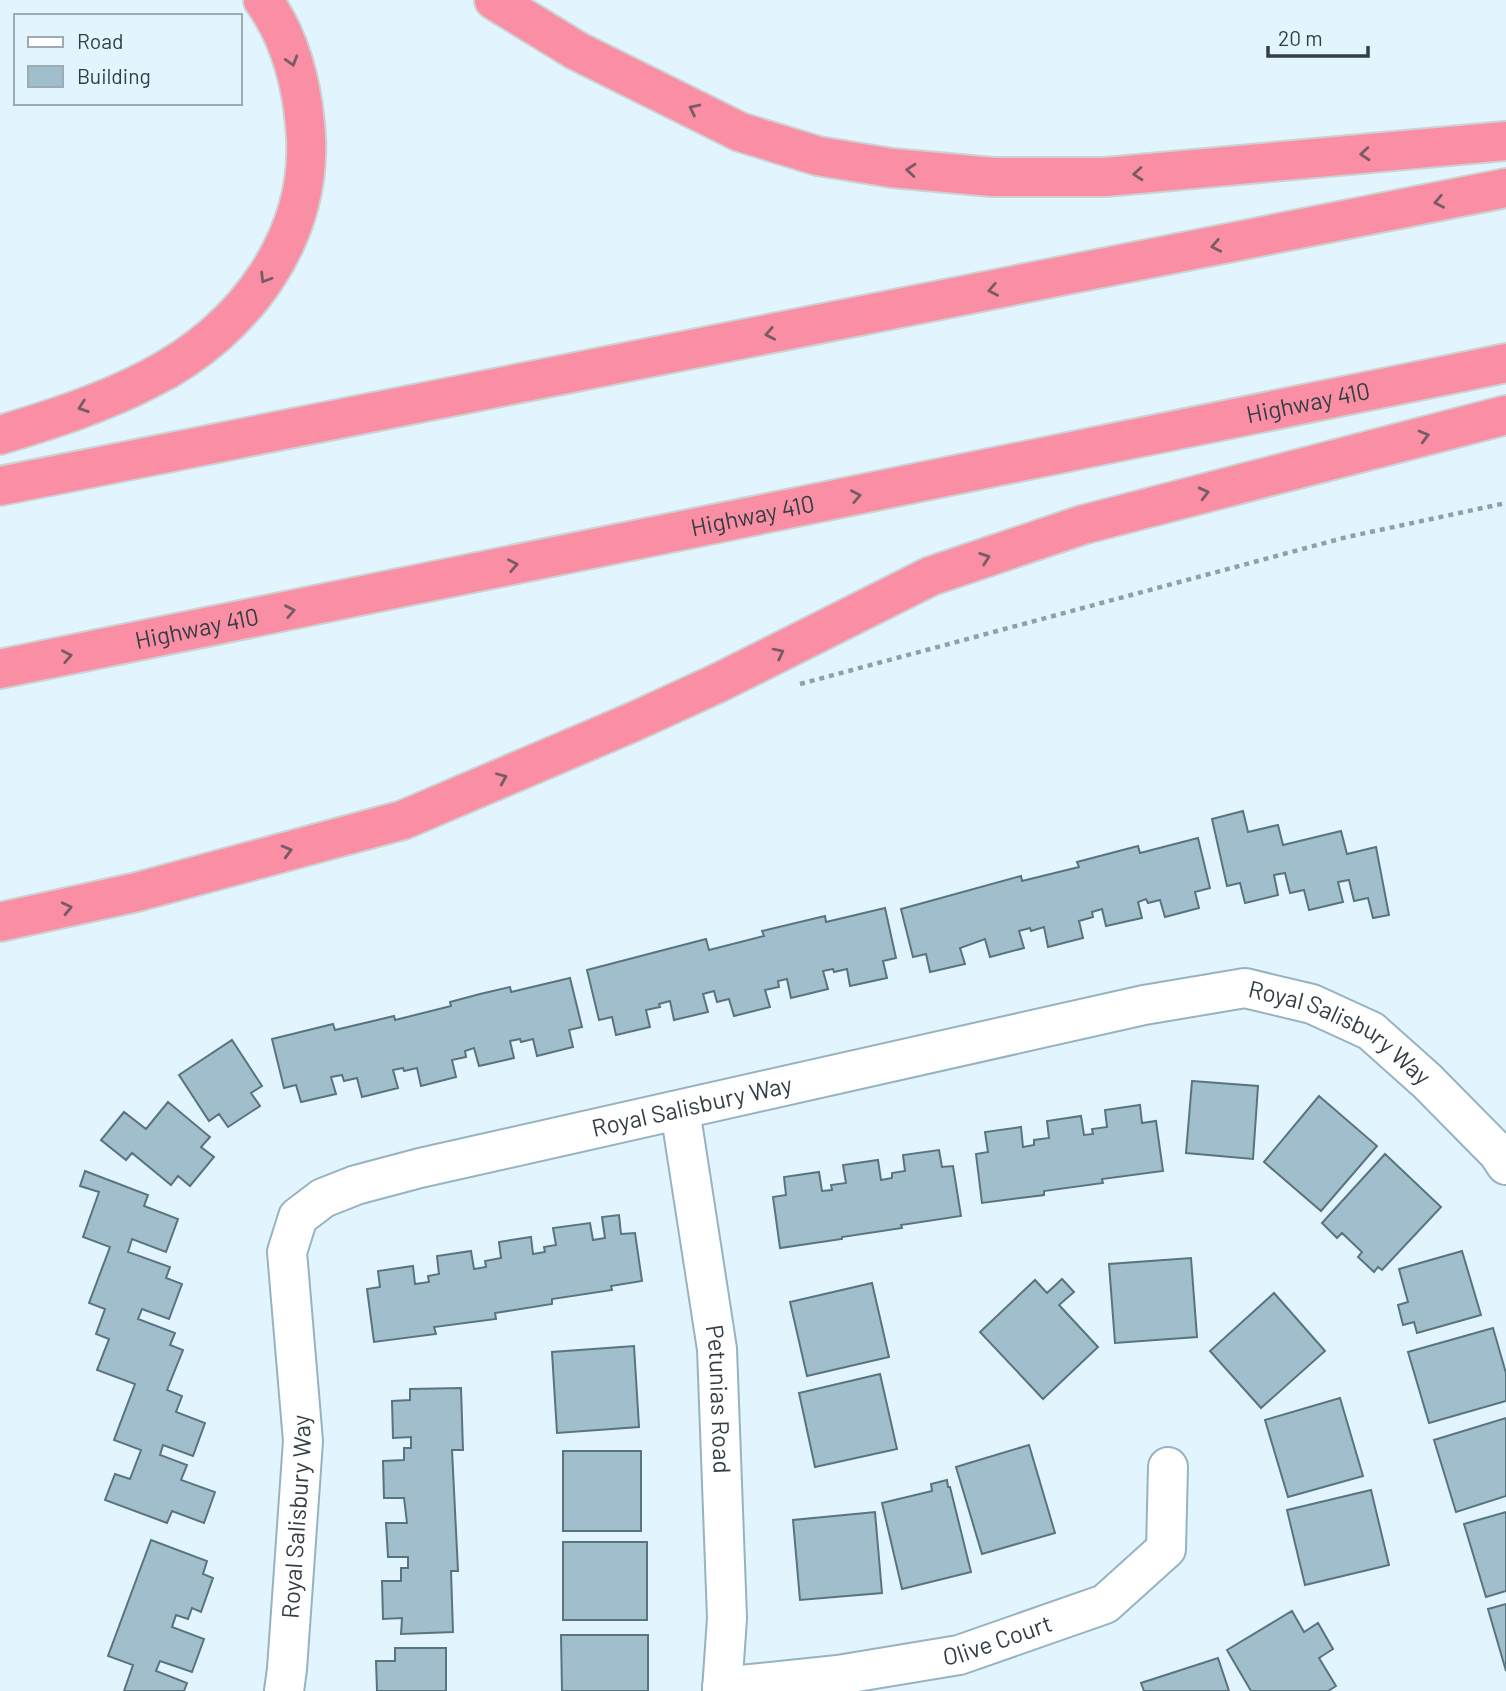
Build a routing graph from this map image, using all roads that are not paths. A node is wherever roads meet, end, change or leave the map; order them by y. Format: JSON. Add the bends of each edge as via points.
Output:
{"nodes":[{"id":1,"x":263,"y":0,"type":"edge"},
{"id":2,"x":494,"y":0,"type":"edge"},
{"id":3,"x":1506,"y":141,"type":"edge"},
{"id":4,"x":1506,"y":188,"type":"edge"},
{"id":5,"x":1506,"y":363,"type":"edge"},
{"id":6,"x":1506,"y":415,"type":"edge"},
{"id":7,"x":0,"y":435,"type":"edge"},
{"id":8,"x":0,"y":486,"type":"edge"},
{"id":9,"x":0,"y":669,"type":"edge"},
{"id":10,"x":0,"y":922,"type":"edge"},
{"id":11,"x":680,"y":1110,"type":"junction"},
{"id":12,"x":1506,"y":1165,"type":"edge"},
{"id":13,"x":1168,"y":1467,"type":"dead end"},
{"id":14,"x":722,"y":1689,"type":"edge"},
{"id":15,"x":284,"y":1691,"type":"edge"}],
"edges":[{"from":1,"to":7,"type":"highway","one_way":true,"via":[[286,40],[302,93],[308,163],[282,251],[261,286],[237,316],[193,353],[149,380]]},
{"from":3,"to":2,"type":"highway","one_way":true,"via":[[1105,177],[993,177],[892,168],[818,156],[740,132],[577,51]]},
{"from":4,"to":8,"type":"highway","one_way":true},
{"from":9,"to":5,"type":"highway","name":"Highway 410","one_way":true},
{"from":10,"to":6,"type":"highway","one_way":true,"via":[[137,892],[403,820],[718,683],[931,576],[1082,525]]},
{"from":11,"to":12,"type":"street","name":"Royal Salisbury Way","via":[[1144,1005],[1245,988],[1312,1004],[1371,1031],[1427,1081]]},
{"from":11,"to":14,"type":"street","name":"Petunias Road","via":[[716,1349],[727,1618]]},
{"from":11,"to":15,"type":"street","name":"Royal Salisbury Way","via":[[356,1185],[323,1198],[298,1217],[287,1252],[303,1441]]},
{"from":13,"to":14,"type":"street","name":"Olive Court","via":[[1166,1549],[1105,1604],[959,1655]]}]}
